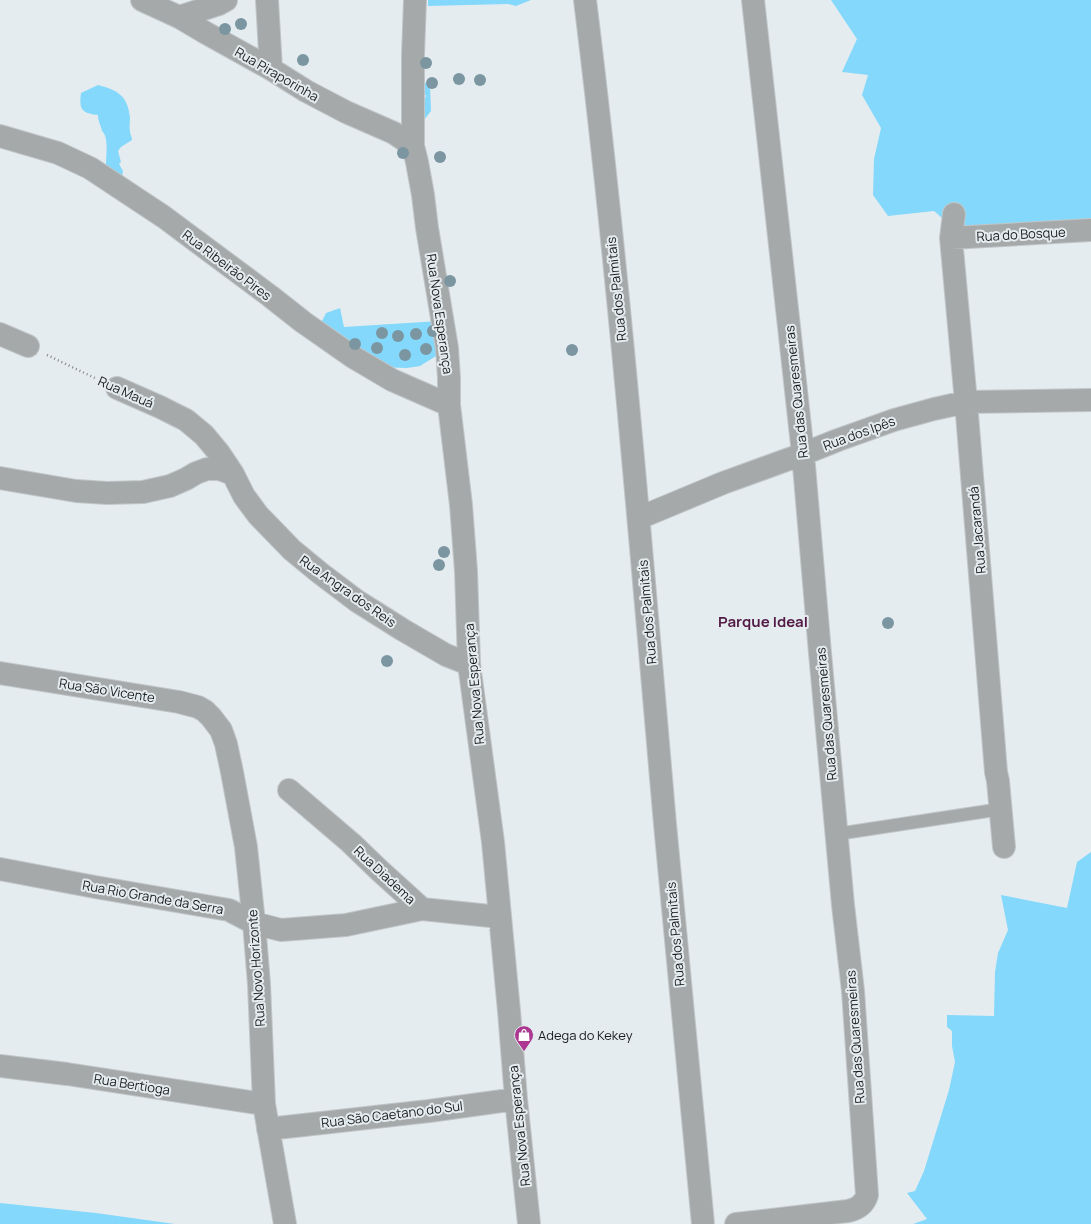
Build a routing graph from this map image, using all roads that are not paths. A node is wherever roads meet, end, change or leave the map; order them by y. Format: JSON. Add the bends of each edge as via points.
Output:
{"nodes":[{"id":1,"x":142,"y":0,"type":"edge"},
{"id":2,"x":226,"y":0,"type":"edge"},
{"id":3,"x":267,"y":0,"type":"edge"},
{"id":4,"x":415,"y":0,"type":"edge"},
{"id":5,"x":585,"y":0,"type":"edge"},
{"id":6,"x":753,"y":0,"type":"edge"},
{"id":7,"x":179,"y":17,"type":"junction"},
{"id":8,"x":271,"y":69,"type":"junction"},
{"id":9,"x":0,"y":136,"type":"edge"},
{"id":10,"x":413,"y":146,"type":"junction"},
{"id":11,"x":954,"y":214,"type":"dead end"},
{"id":12,"x":1091,"y":230,"type":"edge"},
{"id":13,"x":951,"y":238,"type":"junction"},
{"id":14,"x":0,"y":334,"type":"edge"},
{"id":15,"x":28,"y":346,"type":"road end"},
{"id":16,"x":117,"y":388,"type":"road end"},
{"id":17,"x":1091,"y":400,"type":"edge"},
{"id":18,"x":966,"y":402,"type":"junction"},
{"id":19,"x":449,"y":405,"type":"junction"},
{"id":20,"x":804,"y":454,"type":"junction"},
{"id":21,"x":233,"y":474,"type":"junction"},
{"id":22,"x":0,"y":478,"type":"edge"},
{"id":23,"x":639,"y":518,"type":"junction"},
{"id":24,"x":469,"y":664,"type":"junction"},
{"id":25,"x":0,"y":673,"type":"edge"},
{"id":26,"x":211,"y":717,"type":"joint"},
{"id":27,"x":289,"y":790,"type":"dead end"},
{"id":28,"x":1000,"y":809,"type":"junction"},
{"id":29,"x":837,"y":834,"type":"junction"},
{"id":30,"x":1004,"y":847,"type":"dead end"},
{"id":31,"x":0,"y":869,"type":"edge"},
{"id":32,"x":422,"y":909,"type":"junction"},
{"id":33,"x":500,"y":917,"type":"junction"},
{"id":34,"x":254,"y":923,"type":"junction"},
{"id":35,"x":0,"y":1066,"type":"edge"},
{"id":36,"x":516,"y":1099,"type":"junction"},
{"id":37,"x":264,"y":1104,"type":"junction"},
{"id":38,"x":268,"y":1130,"type":"junction"},
{"id":39,"x":285,"y":1224,"type":"edge"},
{"id":40,"x":529,"y":1224,"type":"edge"},
{"id":41,"x":703,"y":1224,"type":"edge"},
{"id":42,"x":736,"y":1224,"type":"edge"}],
"edges":[{"from":1,"to":7,"type":"street","name":"Rua Piraporinha"},
{"from":2,"to":7,"type":"street"},
{"from":3,"to":8,"type":"street"},
{"from":4,"to":10,"type":"street","name":"Rua Nova Esperança"},
{"from":5,"to":23,"type":"street","name":"Rua dos Palmitais","via":[[599,110]]},
{"from":6,"to":20,"type":"street","name":"Rua das Quaresmeiras"},
{"from":7,"to":8,"type":"street","name":"Rua Piraporinha"},
{"from":8,"to":10,"type":"street","name":"Rua Piraporinha","via":[[306,91]]},
{"from":9,"to":19,"type":"street","name":"Rua Ribeirão Pires","via":[[58,153],[90,168],[164,217],[353,357],[392,380]]},
{"from":10,"to":19,"type":"street","name":"Rua Nova Esperança","via":[[447,348]]},
{"from":11,"to":13,"type":"street","name":"Rua Jacarandá"},
{"from":12,"to":13,"type":"street","name":"Rua do Bosque"},
{"from":13,"to":18,"type":"street","name":"Rua Jacarandá"},
{"from":14,"to":15,"type":"street"},
{"from":16,"to":21,"type":"street","name":"Rua Mauá","via":[[186,420],[204,435]]},
{"from":17,"to":18,"type":"street","name":"Rua dos Ipês"},
{"from":18,"to":20,"type":"street","name":"Rua dos Ipês","via":[[894,420]]},
{"from":18,"to":28,"type":"street","name":"Rua Jacarandá"},
{"from":19,"to":24,"type":"street","name":"Rua Nova Esperança","via":[[461,505]]},
{"from":20,"to":23,"type":"street","name":"Rua dos Ipês","via":[[723,483]]},
{"from":20,"to":29,"type":"street","name":"Rua das Quaresmeiras"},
{"from":21,"to":22,"type":"street","via":[[219,469],[207,469],[170,486],[143,492],[107,493],[76,491]]},
{"from":21,"to":24,"type":"street","name":"Rua Angra dos Reis","via":[[244,496],[258,515],[320,574],[403,630],[446,655]]},
{"from":23,"to":41,"type":"street","name":"Rua dos Palmitais"},
{"from":24,"to":33,"type":"street","name":"Rua Nova Esperança","via":[[493,842]]},
{"from":25,"to":26,"type":"street","name":"Rua São Vicente","via":[[179,702],[205,710]]},
{"from":26,"to":34,"type":"street","name":"Rua Novo Horizonte","via":[[221,730],[226,744],[246,847]]},
{"from":27,"to":32,"type":"street","name":"Rua Diadema","via":[[351,842]]},
{"from":28,"to":29,"type":"lane"},
{"from":28,"to":30,"type":"street","name":"Rua Jacarandá"},
{"from":29,"to":42,"type":"street","name":"Rua das Quaresmeiras","via":[[853,991],[867,1195],[865,1201],[856,1209],[848,1211]]},
{"from":31,"to":34,"type":"street","name":"Rua Rio Grande da Serra","via":[[230,910]]},
{"from":32,"to":33,"type":"street","name":"Rua Diadema"},
{"from":32,"to":34,"type":"street","name":"Rua Rio Grande da Serra","via":[[346,925],[281,930]]},
{"from":33,"to":36,"type":"street","name":"Rua Nova Esperança"},
{"from":34,"to":37,"type":"street","name":"Rua Novo Horizonte"},
{"from":35,"to":37,"type":"street","name":"Rua Bertioga"},
{"from":36,"to":38,"type":"street","name":"Rua São Caetano do Sul"},
{"from":36,"to":40,"type":"street","name":"Rua Nova Esperança"},
{"from":37,"to":38,"type":"street","name":"Rua Novo Horizonte"},
{"from":38,"to":39,"type":"street","name":"Rua Novo Horizonte"}]}
